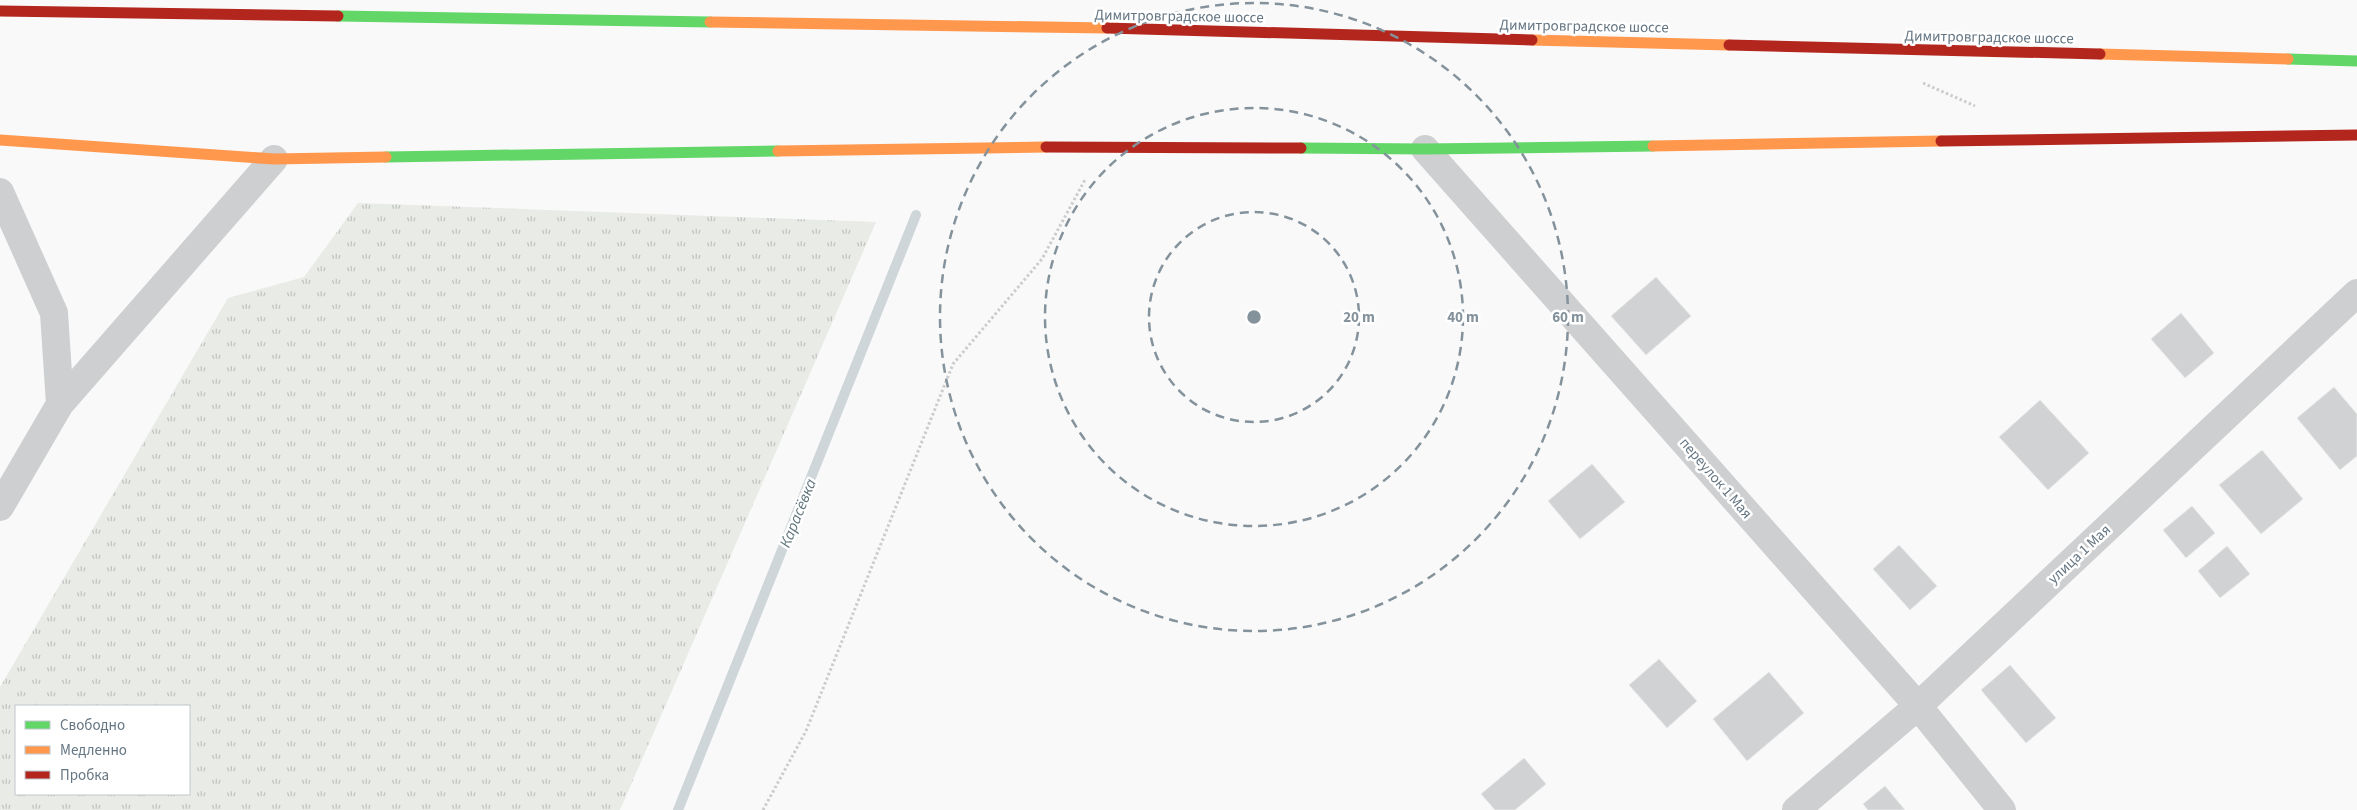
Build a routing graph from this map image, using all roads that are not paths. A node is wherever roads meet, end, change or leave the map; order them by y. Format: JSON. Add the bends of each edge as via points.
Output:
{"nodes":[{"id":1,"x":0,"y":11,"type":"edge"},
{"id":2,"x":2357,"y":61,"type":"edge"},
{"id":3,"x":2357,"y":135,"type":"edge"},
{"id":4,"x":0,"y":140,"type":"edge"},
{"id":5,"x":1425,"y":149,"type":"junction"},
{"id":6,"x":274,"y":159,"type":"junction"},
{"id":7,"x":0,"y":192,"type":"edge"},
{"id":8,"x":2357,"y":292,"type":"edge"},
{"id":9,"x":60,"y":404,"type":"junction"},
{"id":10,"x":0,"y":507,"type":"edge"},
{"id":11,"x":1918,"y":706,"type":"junction"},
{"id":12,"x":1796,"y":810,"type":"edge"},
{"id":13,"x":2002,"y":810,"type":"edge"}],
"edges":[{"from":1,"to":2,"type":"street","name":"Димитровградское шоссе","via":[[1013,26]]},
{"from":3,"to":5,"type":"street"},
{"from":4,"to":6,"type":"street"},
{"from":5,"to":6,"type":"street","via":[[1102,146]]},
{"from":5,"to":11,"type":"street","name":"переулок 1 Мая"},
{"from":6,"to":9,"type":"street"},
{"from":7,"to":9,"type":"street","via":[[54,313]]},
{"from":8,"to":11,"type":"street","name":"улица 1 Мая"},
{"from":9,"to":10,"type":"street"},
{"from":11,"to":12,"type":"street","name":"улица 1 Мая"},
{"from":11,"to":13,"type":"street","name":"переулок 1 Мая"}]}
